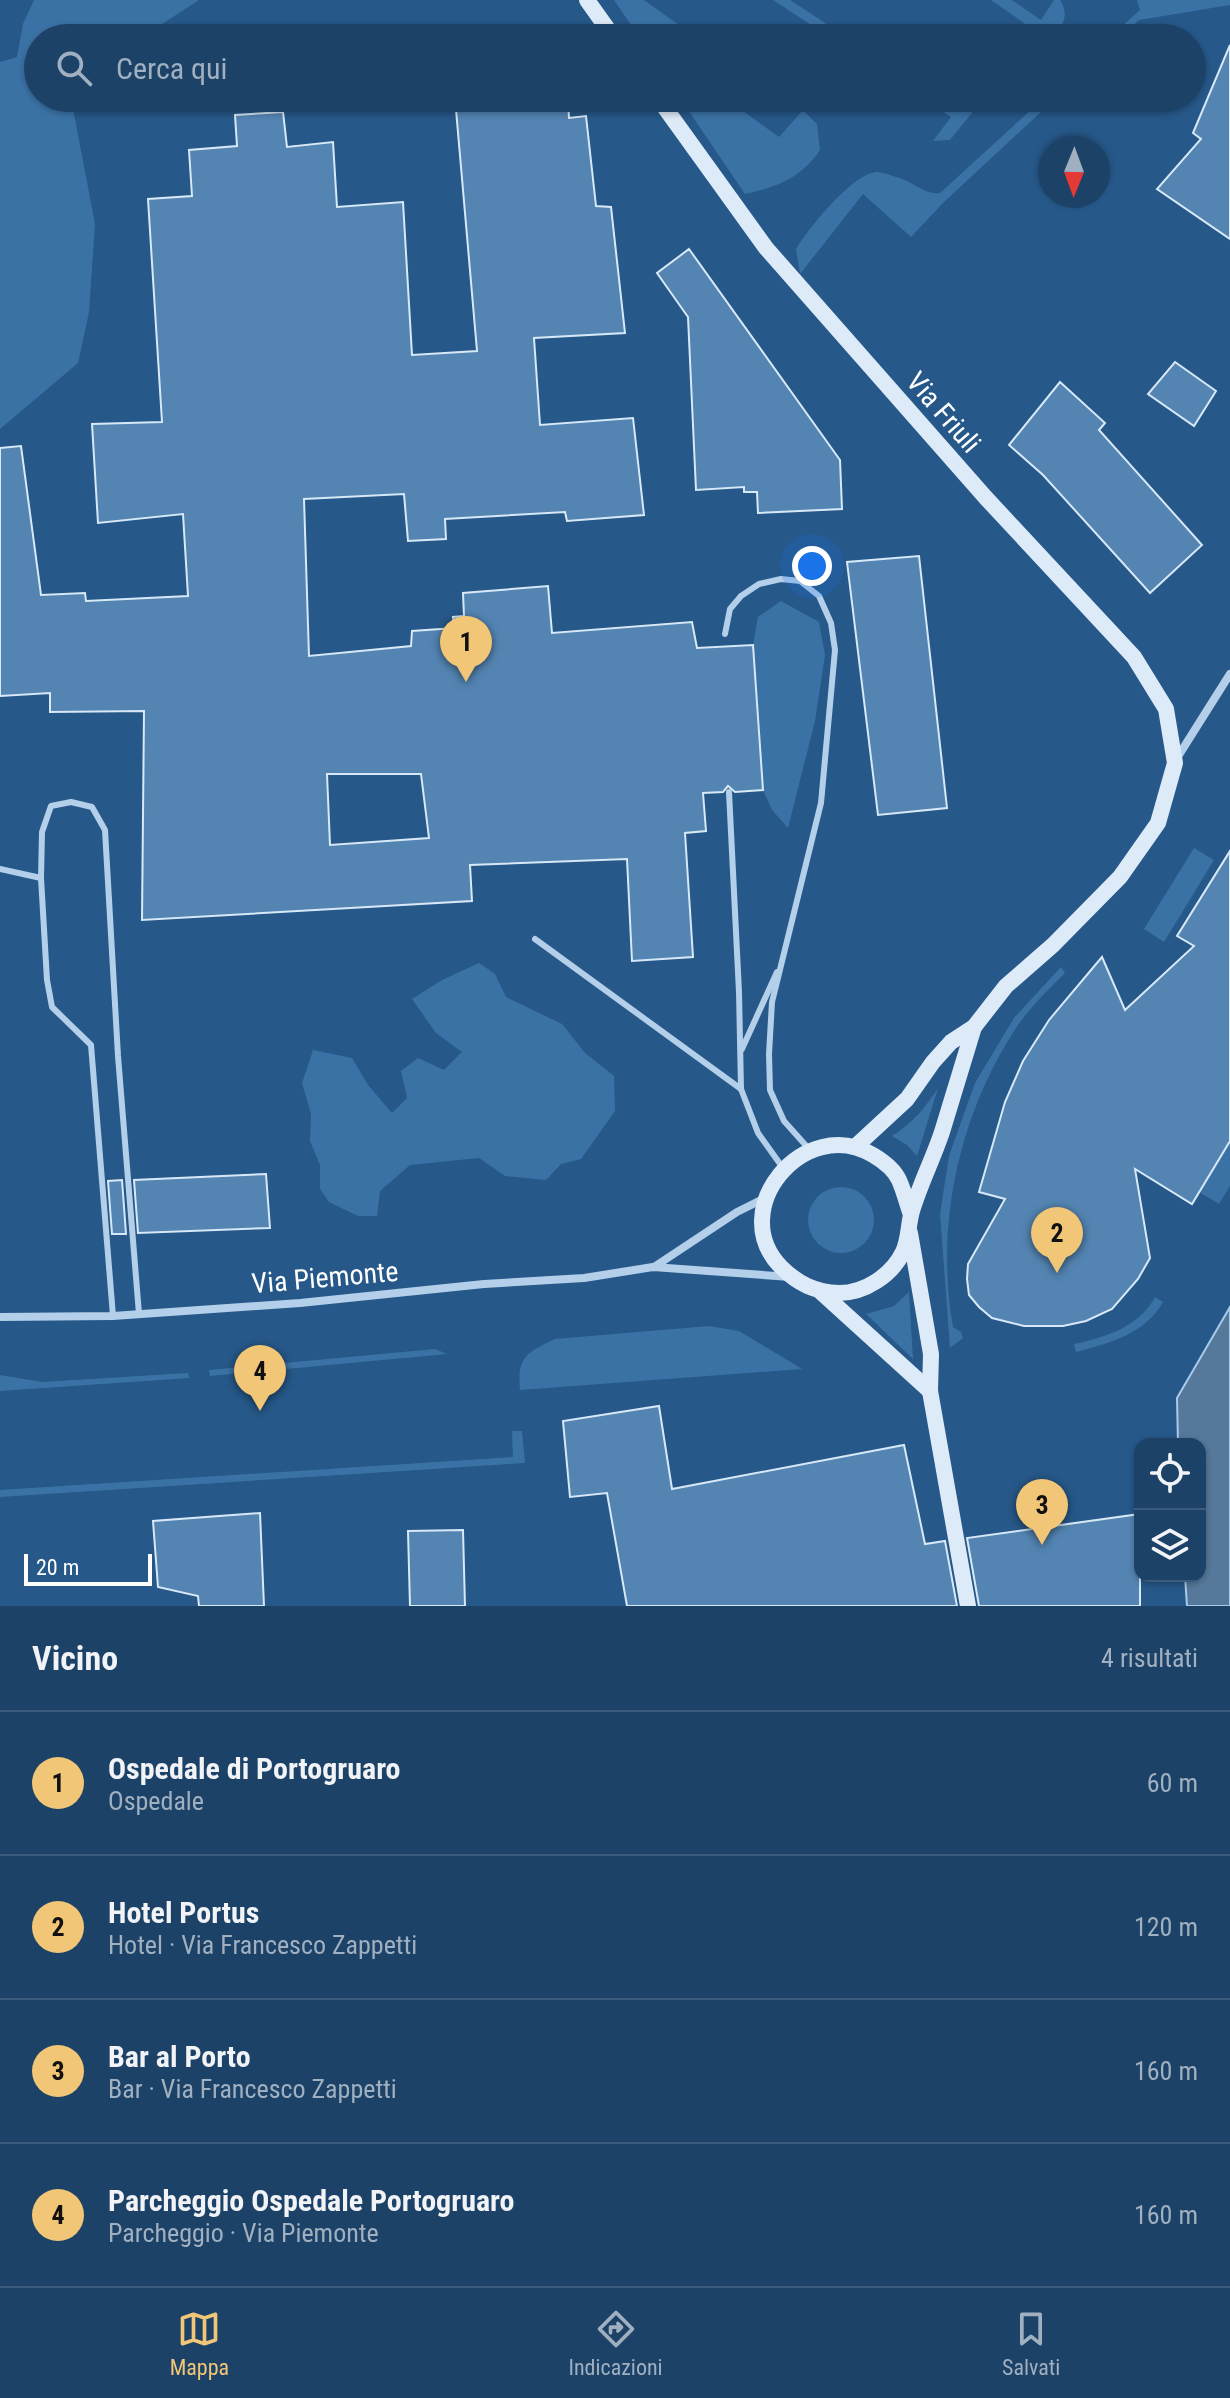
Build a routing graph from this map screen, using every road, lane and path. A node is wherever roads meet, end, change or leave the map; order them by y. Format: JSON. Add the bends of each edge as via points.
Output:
{"nodes":[{"id":1,"x":587,"y":0,"type":"edge"},
{"id":2,"x":604,"y":24,"type":"edge"},
{"id":3,"x":668,"y":112,"type":"edge"},
{"id":4,"x":725,"y":634,"type":"dead end"},
{"id":5,"x":1230,"y":674,"type":"edge"},
{"id":6,"x":1175,"y":763,"type":"junction"},
{"id":7,"x":729,"y":792,"type":"dead end"},
{"id":8,"x":0,"y":869,"type":"edge"},
{"id":9,"x":41,"y":878,"type":"junction"},
{"id":10,"x":535,"y":939,"type":"dead end"},
{"id":11,"x":784,"y":958,"type":"junction"},
{"id":12,"x":974,"y":1027,"type":"junction"},
{"id":13,"x":740,"y":1053,"type":"junction"},
{"id":14,"x":741,"y":1089,"type":"junction"},
{"id":15,"x":855,"y":1147,"type":"junction"},
{"id":16,"x":810,"y":1150,"type":"junction"},
{"id":17,"x":783,"y":1168,"type":"junction"},
{"id":18,"x":765,"y":1198,"type":"junction"},
{"id":19,"x":910,"y":1223,"type":"junction"},
{"id":20,"x":653,"y":1267,"type":"junction"},
{"id":21,"x":791,"y":1277,"type":"junction"},
{"id":22,"x":821,"y":1292,"type":"junction"},
{"id":23,"x":139,"y":1314,"type":"junction"},
{"id":24,"x":113,"y":1316,"type":"junction"},
{"id":25,"x":0,"y":1317,"type":"edge"},
{"id":26,"x":930,"y":1391,"type":"junction"},
{"id":27,"x":968,"y":1606,"type":"edge"}],
"edges":[{"from":1,"to":2,"type":"street"},
{"from":3,"to":6,"type":"street","name":"Via Friuli","via":[[766,248],[1134,657],[1166,709]]},
{"from":4,"to":11,"type":"lane","via":[[730,609],[741,596],[759,584],[781,579],[800,581],[819,596],[831,623],[835,650],[821,803]]},
{"from":5,"to":6,"type":"street"},
{"from":6,"to":12,"type":"street","via":[[1158,823],[1120,877],[1006,986]]},
{"from":7,"to":13,"type":"lane"},
{"from":8,"to":9,"type":"lane"},
{"from":9,"to":23,"type":"lane","via":[[42,832],[51,806],[71,802],[92,807],[105,830]]},
{"from":9,"to":24,"type":"lane","via":[[52,1007],[91,1045]]},
{"from":10,"to":14,"type":"lane"},
{"from":11,"to":13,"type":"lane"},
{"from":11,"to":16,"type":"lane","via":[[772,1002],[770,1090],[784,1121]]},
{"from":12,"to":15,"type":"street","via":[[951,1042],[907,1099]]},
{"from":12,"to":19,"type":"street"},
{"from":13,"to":14,"type":"lane"},
{"from":14,"to":17,"type":"lane","via":[[758,1133]]},
{"from":15,"to":16,"type":"street"},
{"from":15,"to":19,"type":"street","via":[[884,1162],[899,1178]]},
{"from":16,"to":17,"type":"street"},
{"from":17,"to":18,"type":"street"},
{"from":18,"to":20,"type":"street","name":"Via Piemonte"},
{"from":18,"to":21,"type":"street","via":[[766,1241],[775,1261]]},
{"from":19,"to":22,"type":"street","via":[[902,1254],[887,1273],[868,1287]]},
{"from":19,"to":26,"type":"street","via":[[931,1354]]},
{"from":20,"to":21,"type":"street","name":"Via Piemonte"},
{"from":20,"to":23,"type":"street","name":"Via Piemonte","via":[[584,1278]]},
{"from":21,"to":22,"type":"street"},
{"from":22,"to":26,"type":"street"},
{"from":23,"to":24,"type":"street","name":"Via Piemonte"},
{"from":24,"to":25,"type":"street","name":"Via Piemonte"},
{"from":26,"to":27,"type":"street"}]}
